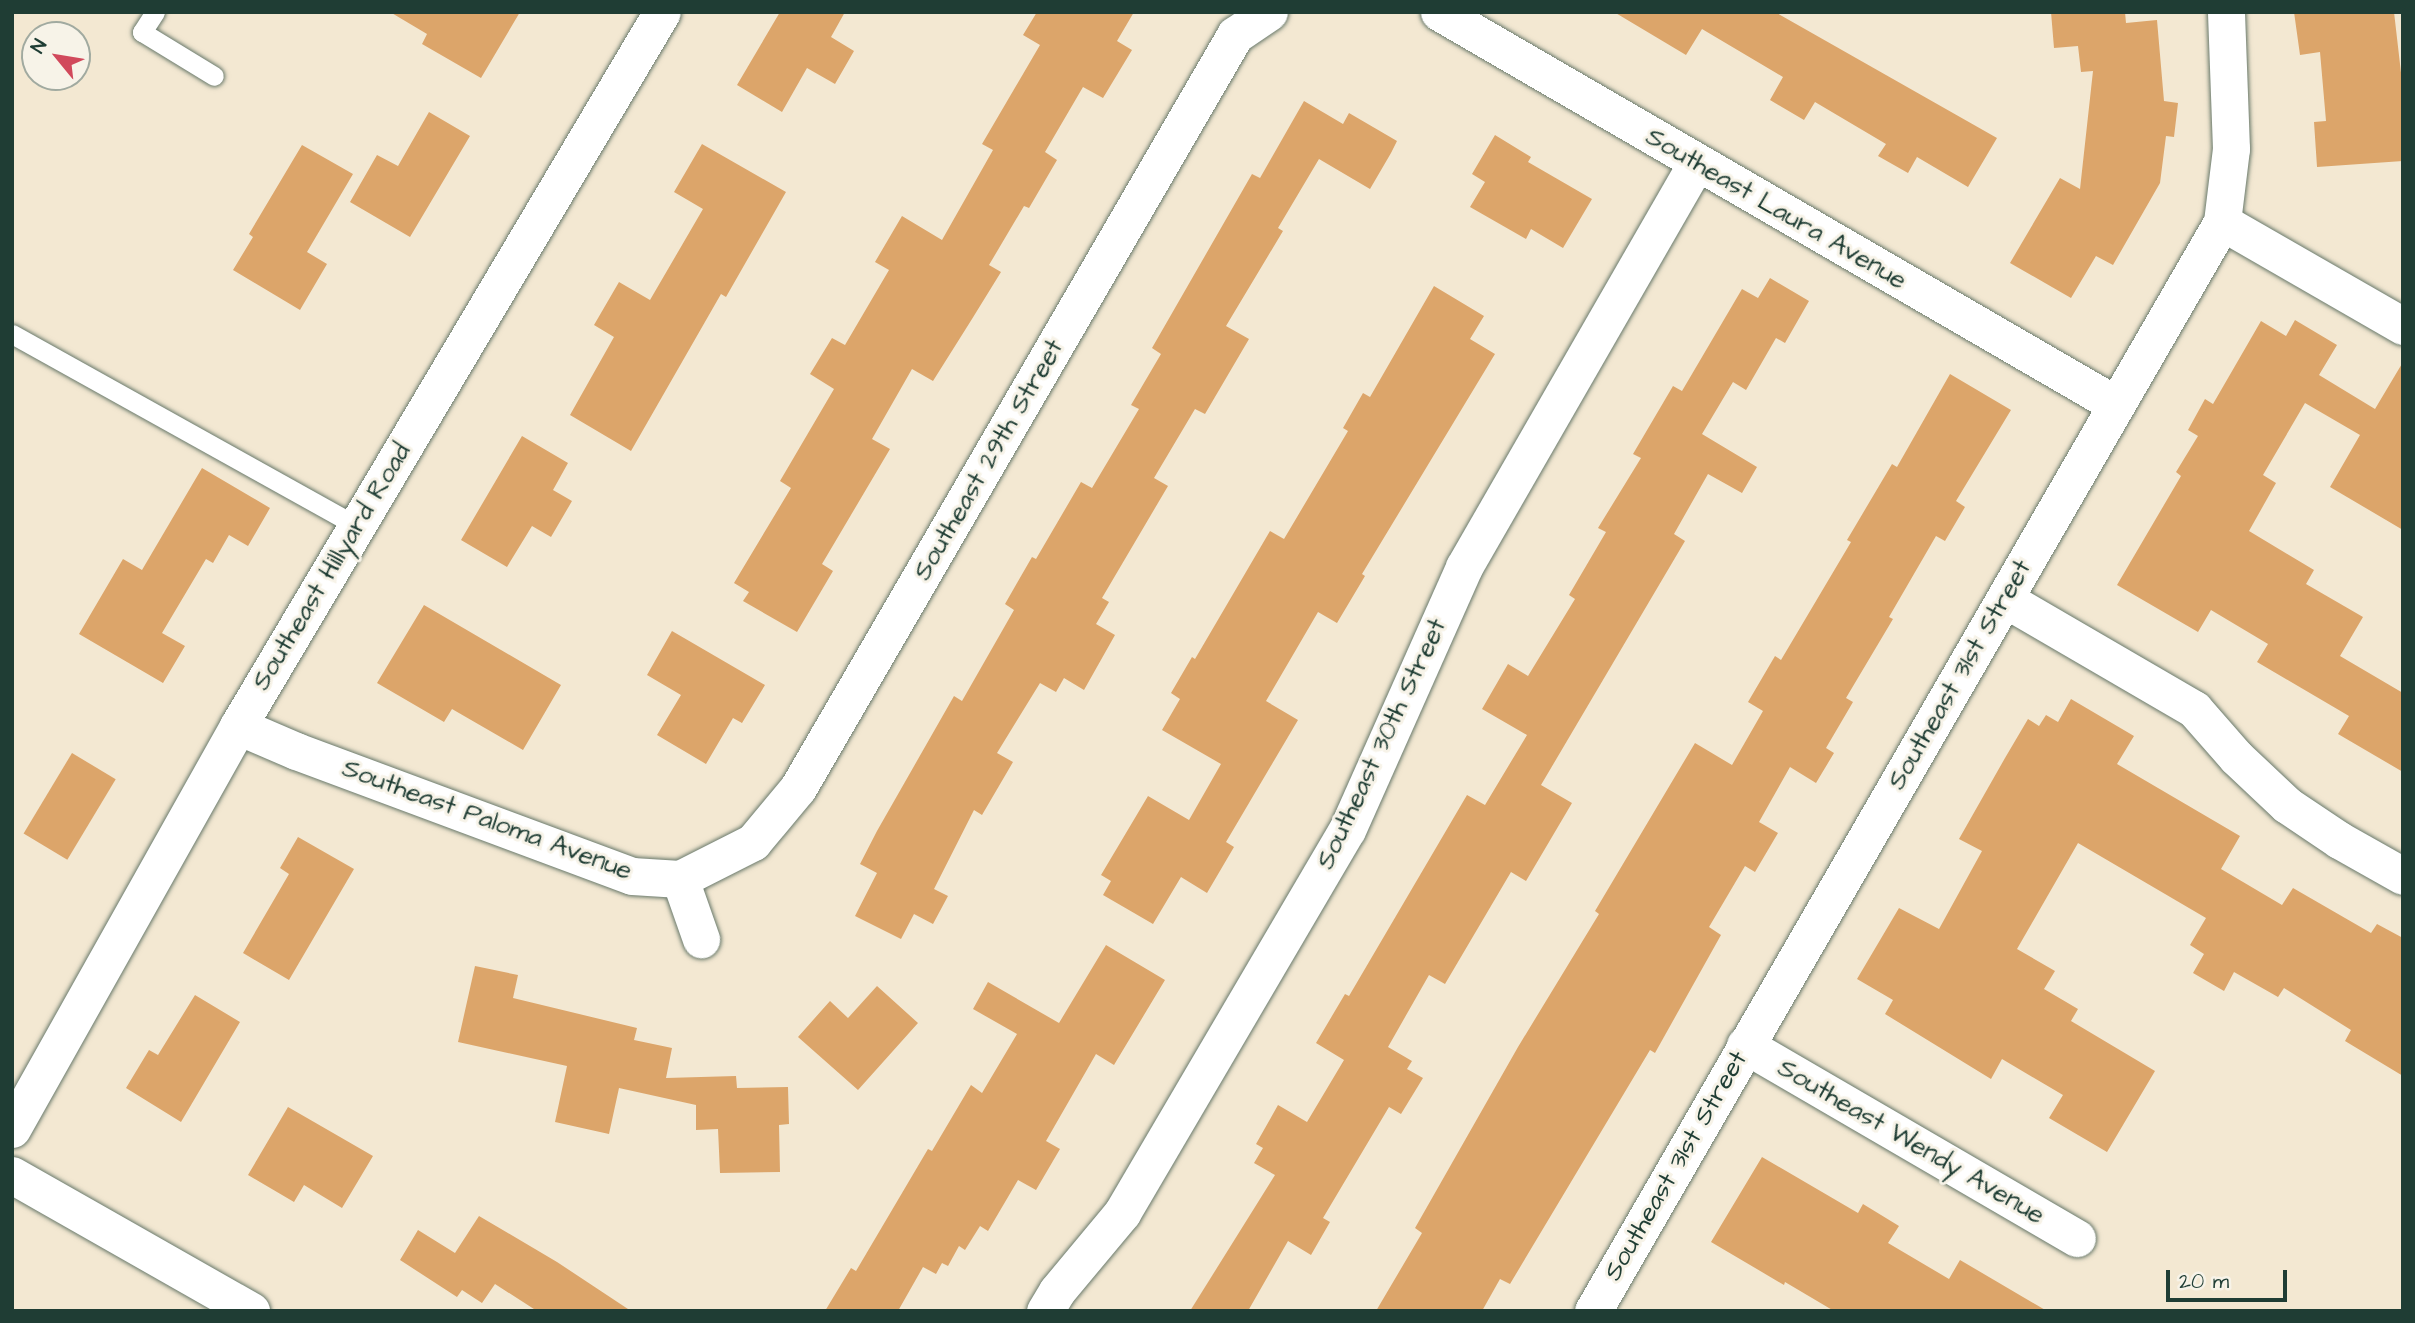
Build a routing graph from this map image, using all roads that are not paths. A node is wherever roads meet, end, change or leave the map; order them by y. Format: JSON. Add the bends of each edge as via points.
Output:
{"nodes":[{"id":1,"x":155,"y":12,"type":"edge"},
{"id":2,"x":662,"y":12,"type":"edge"},
{"id":3,"x":1269,"y":12,"type":"edge"},
{"id":4,"x":1438,"y":12,"type":"edge"},
{"id":5,"x":2226,"y":12,"type":"edge"},
{"id":6,"x":1234,"y":24,"type":"edge"},
{"id":7,"x":214,"y":76,"type":"dead end"},
{"id":8,"x":1696,"y":164,"type":"junction"},
{"id":9,"x":2222,"y":222,"type":"junction"},
{"id":10,"x":2403,"y":326,"type":"edge"},
{"id":11,"x":12,"y":334,"type":"edge"},
{"id":12,"x":2115,"y":404,"type":"junction"},
{"id":13,"x":357,"y":526,"type":"junction"},
{"id":14,"x":2005,"y":599,"type":"junction"},
{"id":15,"x":238,"y":726,"type":"junction"},
{"id":16,"x":2403,"y":876,"type":"edge"},
{"id":17,"x":680,"y":879,"type":"junction"},
{"id":18,"x":701,"y":939,"type":"dead end"},
{"id":19,"x":1745,"y":1045,"type":"junction"},
{"id":20,"x":12,"y":1129,"type":"edge"},
{"id":21,"x":12,"y":1175,"type":"edge"},
{"id":22,"x":2077,"y":1238,"type":"dead end"},
{"id":23,"x":251,"y":1311,"type":"edge"},
{"id":24,"x":1045,"y":1311,"type":"edge"},
{"id":25,"x":1593,"y":1311,"type":"edge"}],
"edges":[{"from":1,"to":7,"type":"lane","via":[[142,32]]},
{"from":2,"to":13,"type":"street","name":"Southeast Hillyard Road"},
{"from":3,"to":6,"type":"street","name":"Southeast 29th Street"},
{"from":4,"to":8,"type":"street","name":"Southeast Laura Avenue"},
{"from":5,"to":9,"type":"street","name":"Southeast 31st Street","via":[[2231,149]]},
{"from":6,"to":17,"type":"street","name":"Southeast 29th Street","via":[[799,788],[753,842]]},
{"from":8,"to":12,"type":"street","name":"Southeast Laura Avenue"},
{"from":8,"to":24,"type":"street","name":"Southeast 30th Street","via":[[1464,567],[1347,830],[1122,1213]]},
{"from":9,"to":10,"type":"street"},
{"from":9,"to":12,"type":"street","name":"Southeast 31st Street"},
{"from":11,"to":13,"type":"lane"},
{"from":12,"to":14,"type":"street","name":"Southeast 31st Street"},
{"from":13,"to":15,"type":"street","name":"Southeast Hillyard Road"},
{"from":14,"to":16,"type":"street","via":[[2194,709],[2287,805],[2339,841]]},
{"from":14,"to":19,"type":"street","name":"Southeast 31st Street"},
{"from":15,"to":17,"type":"street","name":"Southeast Paloma Avenue","via":[[632,876]]},
{"from":15,"to":20,"type":"street","name":"Southeast Hillyard Road"},
{"from":17,"to":18,"type":"street"},
{"from":19,"to":22,"type":"street","name":"Southeast Wendy Avenue"},
{"from":19,"to":25,"type":"street","name":"Southeast 31st Street"},
{"from":21,"to":23,"type":"street"}]}
